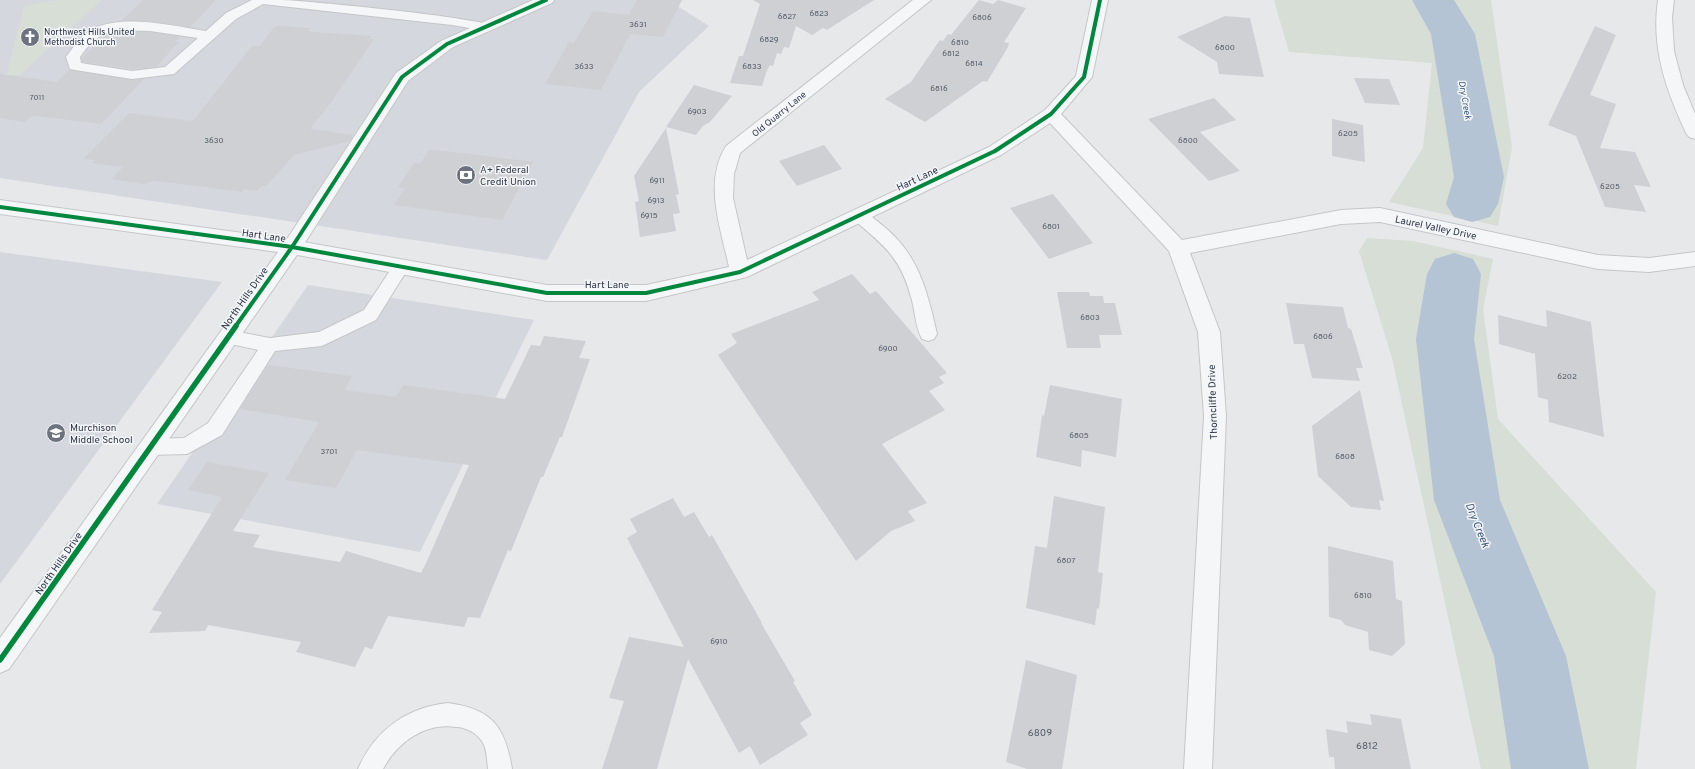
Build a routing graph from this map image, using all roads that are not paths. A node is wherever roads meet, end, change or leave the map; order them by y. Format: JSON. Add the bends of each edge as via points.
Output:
{"nodes":[{"id":1,"x":260,"y":0,"type":"edge"},
{"id":2,"x":546,"y":0,"type":"edge"},
{"id":3,"x":923,"y":0,"type":"edge"},
{"id":4,"x":1100,"y":0,"type":"edge"},
{"id":5,"x":1666,"y":0,"type":"edge"},
{"id":6,"x":486,"y":27,"type":"junction"},
{"id":7,"x":210,"y":36,"type":"junction"},
{"id":8,"x":1051,"y":114,"type":"junction"},
{"id":9,"x":1695,"y":133,"type":"edge"},
{"id":10,"x":0,"y":208,"type":"edge"},
{"id":11,"x":859,"y":215,"type":"junction"},
{"id":12,"x":292,"y":247,"type":"junction"},
{"id":13,"x":1178,"y":248,"type":"junction"},
{"id":14,"x":1695,"y":259,"type":"edge"},
{"id":15,"x":400,"y":267,"type":"junction"},
{"id":16,"x":740,"y":272,"type":"junction"},
{"id":17,"x":928,"y":334,"type":"dead end"},
{"id":18,"x":228,"y":337,"type":"junction"},
{"id":19,"x":270,"y":345,"type":"junction"},
{"id":20,"x":150,"y":447,"type":"junction"},
{"id":21,"x":0,"y":660,"type":"edge"},
{"id":22,"x":370,"y":769,"type":"edge"},
{"id":23,"x":500,"y":769,"type":"edge"},
{"id":24,"x":1198,"y":769,"type":"edge"}],
"edges":[{"from":1,"to":6,"type":"lane"},
{"from":1,"to":7,"type":"lane","via":[[231,16]]},
{"from":2,"to":6,"type":"street","name":"North Hills Drive"},
{"from":3,"to":16,"type":"street","name":"Old Quarry Lane","via":[[732,150],[725,174],[724,198]]},
{"from":4,"to":8,"type":"street","name":"Hart Lane","via":[[1084,77]]},
{"from":5,"to":9,"type":"street","via":[[1666,50],[1677,96]]},
{"from":6,"to":12,"type":"street","name":"North Hills Drive","via":[[447,44],[402,77]]},
{"from":7,"to":7,"type":"lane","via":[[169,70],[132,75],[74,66],[73,57],[94,33],[114,26]]},
{"from":8,"to":11,"type":"street","name":"Hart Lane","via":[[994,151]]},
{"from":8,"to":13,"type":"street","name":"Thorncliffe Drive"},
{"from":10,"to":12,"type":"street","name":"Hart Lane"},
{"from":11,"to":16,"type":"street","name":"Hart Lane"},
{"from":11,"to":17,"type":"lane","via":[[894,246],[905,260],[919,297]]},
{"from":12,"to":15,"type":"street","name":"Hart Lane"},
{"from":12,"to":18,"type":"street","name":"North Hills Drive"},
{"from":13,"to":14,"type":"street","name":"Laurel Valley Drive","via":[[1341,217],[1380,215],[1598,262],[1649,265]]},
{"from":13,"to":24,"type":"street","name":"Thorncliffe Drive","via":[[1209,332],[1215,416]]},
{"from":15,"to":16,"type":"street","name":"Hart Lane","via":[[547,293],[646,293]]},
{"from":15,"to":19,"type":"lane","via":[[370,315],[322,339]]},
{"from":18,"to":19,"type":"lane"},
{"from":18,"to":20,"type":"street","name":"North Hills Drive"},
{"from":19,"to":20,"type":"lane","via":[[215,429],[187,446]]},
{"from":20,"to":21,"type":"street","name":"North Hills Drive"},
{"from":22,"to":23,"type":"lane","via":[[390,739],[410,724],[432,716],[454,714],[473,719],[488,731],[497,749]]}]}
